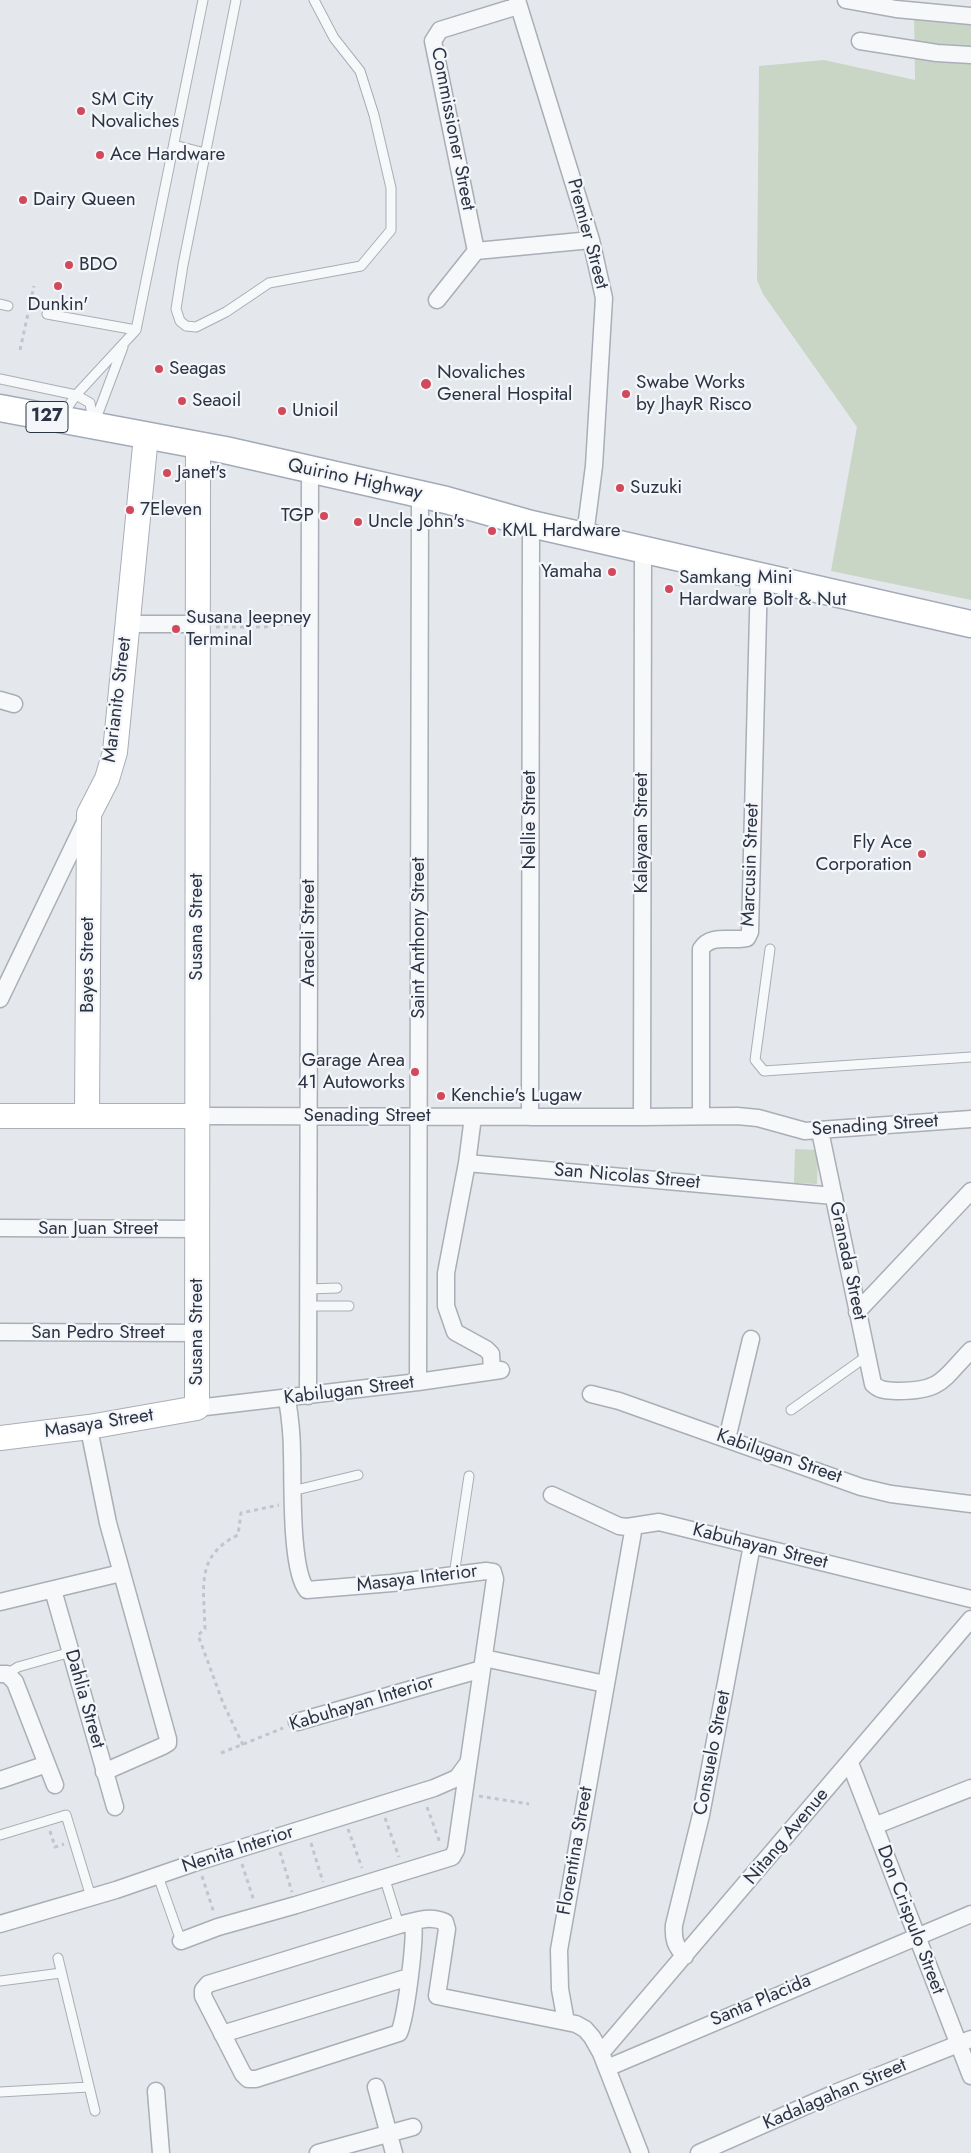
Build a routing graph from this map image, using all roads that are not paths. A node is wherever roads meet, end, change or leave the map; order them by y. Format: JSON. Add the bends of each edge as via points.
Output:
{"nodes":[{"id":1,"x":203,"y":0,"type":"edge"},
{"id":2,"x":236,"y":0,"type":"edge"},
{"id":3,"x":314,"y":0,"type":"edge"},
{"id":4,"x":846,"y":0,"type":"edge"},
{"id":5,"x":518,"y":3,"type":"edge"},
{"id":6,"x":971,"y":16,"type":"edge"},
{"id":7,"x":860,"y":40,"type":"dead end"},
{"id":8,"x":971,"y":55,"type":"edge"},
{"id":9,"x":174,"y":145,"type":"junction"},
{"id":10,"x":205,"y":153,"type":"junction"},
{"id":11,"x":591,"y":240,"type":"junction"},
{"id":12,"x":476,"y":251,"type":"junction"},
{"id":13,"x":437,"y":300,"type":"dead end"},
{"id":14,"x":47,"y":314,"type":"dead end"},
{"id":15,"x":136,"y":330,"type":"junction"},
{"id":16,"x":125,"y":342,"type":"junction"},
{"id":17,"x":0,"y":379,"type":"edge"},
{"id":18,"x":76,"y":395,"type":"junction"},
{"id":19,"x":0,"y":408,"type":"edge"},
{"id":20,"x":59,"y":420,"type":"junction"},
{"id":21,"x":94,"y":427,"type":"junction"},
{"id":22,"x":146,"y":436,"type":"junction"},
{"id":23,"x":198,"y":446,"type":"junction"},
{"id":24,"x":310,"y":469,"type":"junction"},
{"id":25,"x":420,"y":494,"type":"junction"},
{"id":26,"x":531,"y":524,"type":"junction"},
{"id":27,"x":585,"y":535,"type":"junction"},
{"id":28,"x":643,"y":549,"type":"junction"},
{"id":29,"x":758,"y":575,"type":"junction"},
{"id":30,"x":128,"y":624,"type":"junction"},
{"id":31,"x":971,"y":624,"type":"edge"},
{"id":32,"x":198,"y":626,"type":"junction"},
{"id":33,"x":89,"y":814,"type":"junction"},
{"id":34,"x":770,"y":949,"type":"dead end"},
{"id":35,"x":0,"y":1000,"type":"edge"},
{"id":36,"x":971,"y":1057,"type":"edge"},
{"id":37,"x":702,"y":1115,"type":"junction"},
{"id":38,"x":0,"y":1116,"type":"edge"},
{"id":39,"x":87,"y":1116,"type":"junction"},
{"id":40,"x":197,"y":1116,"type":"junction"},
{"id":41,"x":309,"y":1116,"type":"junction"},
{"id":42,"x":418,"y":1116,"type":"junction"},
{"id":43,"x":473,"y":1116,"type":"junction"},
{"id":44,"x":530,"y":1116,"type":"junction"},
{"id":45,"x":642,"y":1117,"type":"junction"},
{"id":46,"x":971,"y":1119,"type":"edge"},
{"id":47,"x":820,"y":1131,"type":"junction"},
{"id":48,"x":467,"y":1163,"type":"junction"},
{"id":49,"x":971,"y":1191,"type":"edge"},
{"id":50,"x":834,"y":1196,"type":"junction"},
{"id":51,"x":0,"y":1228,"type":"edge"},
{"id":52,"x":196,"y":1229,"type":"junction"},
{"id":53,"x":337,"y":1288,"type":"dead end"},
{"id":54,"x":309,"y":1298,"type":"junction"},
{"id":55,"x":349,"y":1306,"type":"dead end"},
{"id":56,"x":857,"y":1312,"type":"junction"},
{"id":57,"x":0,"y":1332,"type":"edge"},
{"id":58,"x":196,"y":1333,"type":"junction"},
{"id":59,"x":751,"y":1340,"type":"dead end"},
{"id":60,"x":971,"y":1350,"type":"edge"},
{"id":61,"x":867,"y":1356,"type":"junction"},
{"id":62,"x":418,"y":1382,"type":"junction"},
{"id":63,"x":591,"y":1394,"type":"dead end"},
{"id":64,"x":308,"y":1396,"type":"junction"},
{"id":65,"x":288,"y":1399,"type":"junction"},
{"id":66,"x":197,"y":1408,"type":"junction"},
{"id":67,"x":791,"y":1410,"type":"dead end"},
{"id":68,"x":90,"y":1433,"type":"junction"},
{"id":69,"x":0,"y":1438,"type":"edge"},
{"id":70,"x":727,"y":1439,"type":"junction"},
{"id":71,"x":358,"y":1475,"type":"dead end"},
{"id":72,"x":469,"y":1476,"type":"dead end"},
{"id":73,"x":552,"y":1495,"type":"dead end"},
{"id":74,"x":292,"y":1497,"type":"junction"},
{"id":75,"x":971,"y":1504,"type":"edge"},
{"id":76,"x":634,"y":1526,"type":"junction"},
{"id":77,"x":752,"y":1545,"type":"junction"},
{"id":78,"x":121,"y":1573,"type":"junction"},
{"id":79,"x":454,"y":1575,"type":"junction"},
{"id":80,"x":53,"y":1590,"type":"junction"},
{"id":81,"x":971,"y":1599,"type":"edge"},
{"id":82,"x":0,"y":1602,"type":"edge"},
{"id":83,"x":971,"y":1619,"type":"edge"},
{"id":84,"x":71,"y":1652,"type":"junction"},
{"id":85,"x":483,"y":1663,"type":"junction"},
{"id":86,"x":4,"y":1674,"type":"edge"},
{"id":87,"x":605,"y":1684,"type":"junction"},
{"id":88,"x":297,"y":1722,"type":"road end"},
{"id":89,"x":850,"y":1763,"type":"junction"},
{"id":90,"x":46,"y":1764,"type":"junction"},
{"id":91,"x":468,"y":1764,"type":"junction"},
{"id":92,"x":104,"y":1772,"type":"junction"},
{"id":93,"x":0,"y":1780,"type":"edge"},
{"id":94,"x":55,"y":1785,"type":"dead end"},
{"id":95,"x":971,"y":1788,"type":"edge"},
{"id":96,"x":115,"y":1807,"type":"dead end"},
{"id":97,"x":874,"y":1826,"type":"junction"},
{"id":98,"x":0,"y":1835,"type":"edge"},
{"id":99,"x":158,"y":1876,"type":"junction"},
{"id":100,"x":386,"y":1883,"type":"dead end"},
{"id":101,"x":91,"y":1897,"type":"junction"},
{"id":102,"x":971,"y":1914,"type":"edge"},
{"id":103,"x":1,"y":1922,"type":"edge"},
{"id":104,"x":406,"y":1923,"type":"junction"},
{"id":105,"x":917,"y":1936,"type":"junction"},
{"id":106,"x":181,"y":1940,"type":"joint"},
{"id":107,"x":685,"y":1956,"type":"junction"},
{"id":108,"x":58,"y":1958,"type":"dead end"},
{"id":109,"x":61,"y":1973,"type":"junction"},
{"id":110,"x":409,"y":1977,"type":"junction"},
{"id":111,"x":0,"y":1981,"type":"edge"},
{"id":112,"x":566,"y":2022,"type":"junction"},
{"id":113,"x":222,"y":2034,"type":"junction"},
{"id":114,"x":965,"y":2041,"type":"edge"},
{"id":115,"x":604,"y":2060,"type":"junction"},
{"id":116,"x":971,"y":2076,"type":"edge"},
{"id":117,"x":89,"y":2088,"type":"junction"},
{"id":118,"x":376,"y":2088,"type":"dead end"},
{"id":119,"x":156,"y":2091,"type":"dead end"},
{"id":120,"x":0,"y":2092,"type":"edge"},
{"id":121,"x":95,"y":2111,"type":"dead end"},
{"id":122,"x":413,"y":2127,"type":"dead end"},
{"id":123,"x":388,"y":2134,"type":"junction"},
{"id":124,"x":161,"y":2153,"type":"edge"},
{"id":125,"x":318,"y":2153,"type":"edge"},
{"id":126,"x":394,"y":2153,"type":"edge"},
{"id":127,"x":640,"y":2153,"type":"edge"},
{"id":128,"x":699,"y":2153,"type":"edge"}],
"edges":[{"from":1,"to":9,"type":"lane"},
{"from":2,"to":10,"type":"lane"},
{"from":3,"to":10,"type":"lane","via":[[334,38],[360,71],[391,188],[391,230],[361,266],[269,283],[226,312],[196,326],[186,326],[180,321],[176,309]]},
{"from":4,"to":6,"type":"street","via":[[896,9]]},
{"from":5,"to":11,"type":"street","name":"Premier Street"},
{"from":5,"to":12,"type":"street","name":"Commissioner Street","via":[[440,30],[433,41]]},
{"from":7,"to":8,"type":"street","via":[[937,53]]},
{"from":9,"to":10,"type":"lane"},
{"from":9,"to":15,"type":"lane"},
{"from":11,"to":12,"type":"street"},
{"from":11,"to":27,"type":"street","name":"Premier Street","via":[[604,298],[594,466]]},
{"from":12,"to":13,"type":"street"},
{"from":14,"to":15,"type":"lane"},
{"from":15,"to":16,"type":"lane"},
{"from":16,"to":18,"type":"lane"},
{"from":16,"to":21,"type":"lane"},
{"from":17,"to":18,"type":"lane"},
{"from":18,"to":20,"type":"lane"},
{"from":18,"to":21,"type":"lane","via":[[90,403]]},
{"from":19,"to":20,"type":"main road","name":"Quirino Highway","number":"127"},
{"from":20,"to":21,"type":"main road","name":"Quirino Highway","number":"127"},
{"from":21,"to":22,"type":"main road","name":"Quirino Highway","number":"127"},
{"from":22,"to":23,"type":"main road","name":"Quirino Highway","number":"127"},
{"from":22,"to":30,"type":"street","name":"Marianito Street"},
{"from":23,"to":24,"type":"main road","name":"Quirino Highway","number":"127"},
{"from":23,"to":32,"type":"street","name":"Susana Street"},
{"from":24,"to":25,"type":"main road","name":"Quirino Highway","number":"127"},
{"from":24,"to":41,"type":"street","name":"Araceli Street"},
{"from":25,"to":26,"type":"main road","name":"Quirino Highway","number":"127"},
{"from":25,"to":42,"type":"street","name":"Saint Anthony Street"},
{"from":26,"to":27,"type":"main road","name":"Quirino Highway","number":"127"},
{"from":26,"to":44,"type":"street","name":"Nellie Street"},
{"from":27,"to":28,"type":"main road","name":"Quirino Highway","number":"127"},
{"from":28,"to":29,"type":"main road","name":"Quirino Highway","number":"127"},
{"from":28,"to":45,"type":"street","name":"Kalayaan Street"},
{"from":29,"to":31,"type":"main road","name":"Quirino Highway","number":"127"},
{"from":29,"to":37,"type":"street","name":"Marcusin Street","via":[[750,932],[741,940],[705,942],[701,949]]},
{"from":30,"to":32,"type":"street"},
{"from":30,"to":33,"type":"street","name":"Marianito Street","via":[[115,752],[107,779]]},
{"from":32,"to":40,"type":"street","name":"Susana Street"},
{"from":33,"to":35,"type":"street","name":"Marianito Street"},
{"from":33,"to":39,"type":"street","name":"Bayes Street"},
{"from":34,"to":36,"type":"lane","via":[[756,1060],[764,1071]]},
{"from":37,"to":45,"type":"street","name":"Senading Street"},
{"from":37,"to":47,"type":"street","name":"Senading Street","via":[[758,1118],[791,1129]]},
{"from":38,"to":39,"type":"street","name":"Senading Street"},
{"from":39,"to":40,"type":"street","name":"Senading Street"},
{"from":40,"to":41,"type":"street","name":"Senading Street"},
{"from":40,"to":52,"type":"street","name":"Susana Street"},
{"from":41,"to":42,"type":"street","name":"Senading Street"},
{"from":41,"to":54,"type":"street","name":"Araceli Street"},
{"from":42,"to":43,"type":"street","name":"Senading Street"},
{"from":42,"to":62,"type":"street","name":"Saint Anthony Street"},
{"from":43,"to":44,"type":"street","name":"Senading Street"},
{"from":43,"to":48,"type":"street"},
{"from":44,"to":45,"type":"street","name":"Senading Street"},
{"from":46,"to":47,"type":"street","name":"Senading Street"},
{"from":47,"to":50,"type":"street","name":"Granada Street"},
{"from":48,"to":50,"type":"street","name":"San Nicolas Street"},
{"from":48,"to":62,"type":"street","name":"Kabilugan Street","via":[[444,1298],[455,1332],[486,1349],[497,1371]]},
{"from":49,"to":56,"type":"street"},
{"from":50,"to":56,"type":"street","name":"Granada Street"},
{"from":51,"to":52,"type":"street","name":"San Juan Street"},
{"from":52,"to":58,"type":"street","name":"Susana Street"},
{"from":53,"to":54,"type":"lane"},
{"from":54,"to":55,"type":"lane"},
{"from":54,"to":64,"type":"street","name":"Araceli Street"},
{"from":56,"to":61,"type":"street","name":"Granada Street"},
{"from":57,"to":58,"type":"street","name":"San Pedro Street"},
{"from":58,"to":66,"type":"street","name":"Susana Street"},
{"from":59,"to":70,"type":"street"},
{"from":60,"to":61,"type":"street","name":"Granada Street","via":[[942,1380],[928,1389],[878,1388],[873,1384]]},
{"from":61,"to":67,"type":"lane"},
{"from":62,"to":64,"type":"street","name":"Kabilugan Street"},
{"from":63,"to":70,"type":"street","name":"Kabilugan Street"},
{"from":64,"to":65,"type":"street","name":"Kabilugan Street"},
{"from":65,"to":66,"type":"street","name":"Kabilugan Street"},
{"from":65,"to":74,"type":"street","name":"Masaya Interior","via":[[292,1433]]},
{"from":66,"to":68,"type":"street","name":"Masaya Street"},
{"from":68,"to":69,"type":"street","name":"Masaya Street"},
{"from":68,"to":78,"type":"street"},
{"from":70,"to":75,"type":"street","name":"Kabilugan Street","via":[[861,1487]]},
{"from":71,"to":74,"type":"lane"},
{"from":72,"to":79,"type":"lane"},
{"from":73,"to":76,"type":"street","name":"Kabuhayan Street","via":[[611,1524]]},
{"from":74,"to":79,"type":"street","name":"Masaya Interior","via":[[300,1573],[307,1590]]},
{"from":76,"to":77,"type":"street","name":"Kabuhayan Street","via":[[658,1522]]},
{"from":76,"to":87,"type":"street","name":"Florentina Street"},
{"from":77,"to":81,"type":"street","name":"Kabuhayan Street"},
{"from":77,"to":107,"type":"street","name":"Consuelo Street","via":[[701,1815],[674,1925],[673,1937]]},
{"from":78,"to":80,"type":"street"},
{"from":78,"to":92,"type":"street","via":[[168,1743]]},
{"from":79,"to":85,"type":"street","name":"Masaya Interior","via":[[486,1571],[493,1572],[495,1578]]},
{"from":80,"to":82,"type":"street"},
{"from":80,"to":84,"type":"street","name":"Dahlia Street"},
{"from":83,"to":89,"type":"street","name":"Nitang Avenue"},
{"from":84,"to":86,"type":"lane"},
{"from":84,"to":92,"type":"street","name":"Dahlia Street"},
{"from":85,"to":87,"type":"street","name":"Kabuhayan Interior"},
{"from":85,"to":88,"type":"street","name":"Kabuhayan Interior"},
{"from":85,"to":91,"type":"street","name":"Masaya Interior"},
{"from":86,"to":90,"type":"street","via":[[15,1682]]},
{"from":87,"to":112,"type":"street","name":"Florentina Street","via":[[559,1950],[560,1989]]},
{"from":89,"to":97,"type":"street","name":"Don Crispulo Street"},
{"from":89,"to":107,"type":"street","name":"Nitang Avenue"},
{"from":90,"to":93,"type":"street"},
{"from":90,"to":94,"type":"street"},
{"from":91,"to":99,"type":"street","name":"Nenita Interior","via":[[457,1778],[422,1792]]},
{"from":91,"to":106,"type":"street","name":"Masaya Interior","via":[[456,1850],[449,1858],[218,1926]]},
{"from":92,"to":96,"type":"street","name":"Dahlia Street"},
{"from":95,"to":97,"type":"street"},
{"from":97,"to":105,"type":"street","name":"Don Crispulo Street"},
{"from":98,"to":101,"type":"lane","via":[[66,1815]]},
{"from":99,"to":101,"type":"street","name":"Nenita Interior"},
{"from":99,"to":106,"type":"lane"},
{"from":100,"to":104,"type":"lane"},
{"from":101,"to":103,"type":"street","name":"Nenita Interior"},
{"from":102,"to":105,"type":"street","name":"Santa Placida"},
{"from":104,"to":110,"type":"street","via":[[414,1932]]},
{"from":104,"to":112,"type":"street","via":[[437,1919],[445,1922],[447,1929],[437,1996]]},
{"from":104,"to":113,"type":"street","via":[[208,1984],[203,1996]]},
{"from":105,"to":114,"type":"street","name":"Don Crispulo Street"},
{"from":105,"to":115,"type":"street","name":"Santa Placida"},
{"from":107,"to":115,"type":"street","name":"Nitang Avenue"},
{"from":108,"to":109,"type":"lane"},
{"from":109,"to":111,"type":"lane"},
{"from":109,"to":117,"type":"lane"},
{"from":110,"to":113,"type":"street"},
{"from":110,"to":113,"type":"street","via":[[399,2033],[256,2079],[243,2074]]},
{"from":112,"to":115,"type":"street","via":[[585,2029]]},
{"from":114,"to":116,"type":"street","name":"Don Crispulo Street"},
{"from":114,"to":128,"type":"street","name":"Kadalagahan Street","via":[[835,2093]]},
{"from":115,"to":127,"type":"street"},
{"from":117,"to":120,"type":"lane"},
{"from":117,"to":121,"type":"lane"},
{"from":118,"to":123,"type":"street"},
{"from":119,"to":124,"type":"street"},
{"from":122,"to":123,"type":"street"},
{"from":123,"to":125,"type":"street"},
{"from":123,"to":126,"type":"street"}]}
